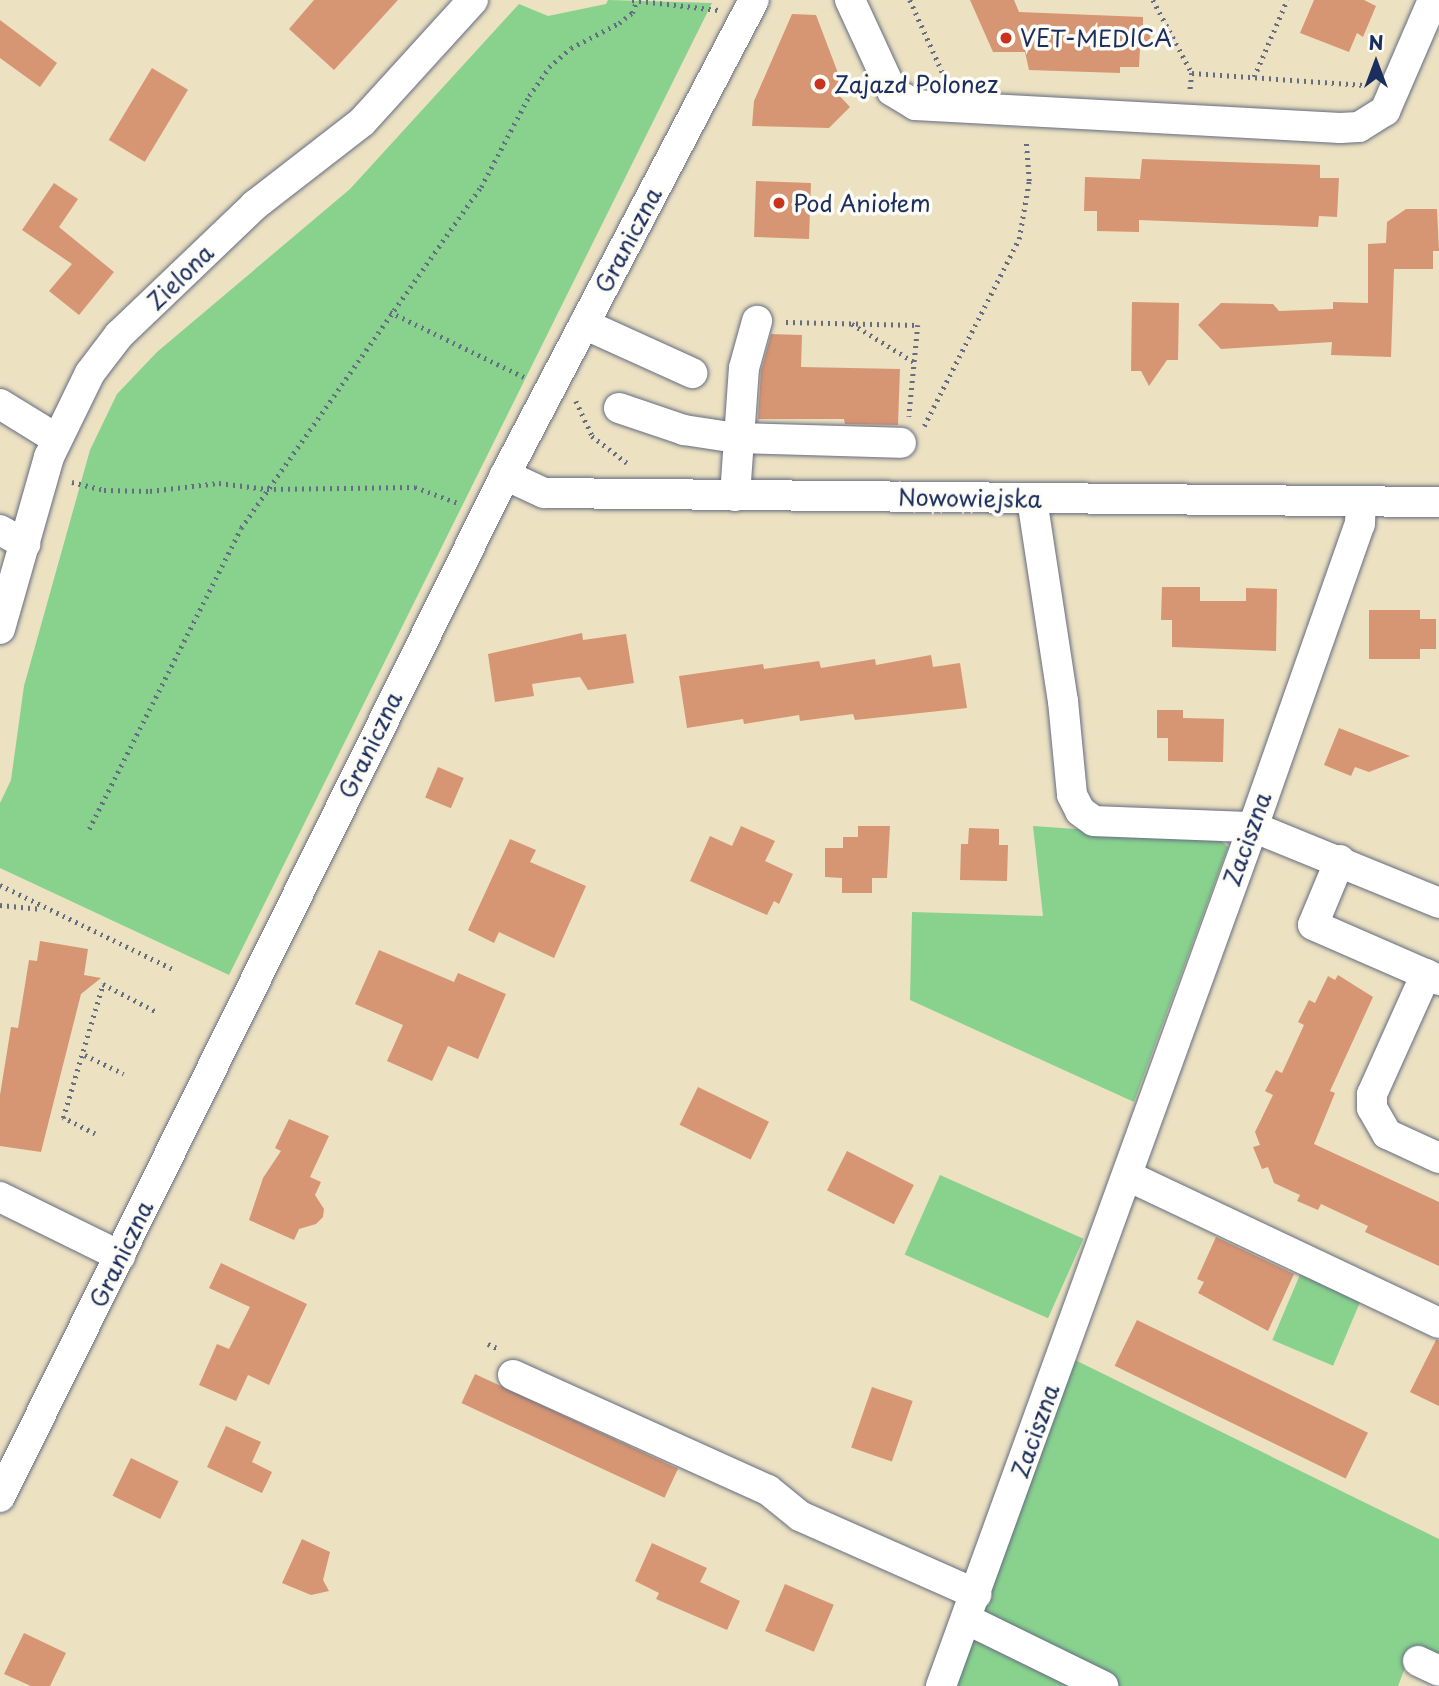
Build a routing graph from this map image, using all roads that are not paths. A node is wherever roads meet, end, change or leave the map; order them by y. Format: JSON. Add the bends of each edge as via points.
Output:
{"nodes":[{"id":1,"x":473,"y":0,"type":"edge"},
{"id":2,"x":850,"y":0,"type":"edge"},
{"id":3,"x":1433,"y":0,"type":"edge"},
{"id":4,"x":741,"y":6,"type":"edge"},
{"id":5,"x":757,"y":321,"type":"road end"},
{"id":6,"x":584,"y":324,"type":"junction"},
{"id":7,"x":692,"y":373,"type":"dead end"},
{"id":8,"x":0,"y":404,"type":"edge"},
{"id":9,"x":619,"y":408,"type":"dead end"},
{"id":10,"x":736,"y":438,"type":"junction"},
{"id":11,"x":57,"y":439,"type":"junction"},
{"id":12,"x":911,"y":439,"type":"road end"},
{"id":13,"x":505,"y":475,"type":"junction"},
{"id":14,"x":735,"y":496,"type":"junction"},
{"id":15,"x":1032,"y":499,"type":"junction"},
{"id":16,"x":1361,"y":501,"type":"junction"},
{"id":17,"x":1439,"y":502,"type":"edge"},
{"id":18,"x":12,"y":537,"type":"edge"},
{"id":19,"x":0,"y":629,"type":"edge"},
{"id":20,"x":1253,"y":827,"type":"junction"},
{"id":21,"x":1340,"y":860,"type":"junction"},
{"id":22,"x":1439,"y":903,"type":"edge"},
{"id":23,"x":1432,"y":977,"type":"edge"},
{"id":24,"x":1439,"y":1158,"type":"edge"},
{"id":25,"x":1128,"y":1177,"type":"junction"},
{"id":26,"x":0,"y":1197,"type":"edge"},
{"id":27,"x":120,"y":1256,"type":"junction"},
{"id":28,"x":1439,"y":1323,"type":"edge"},
{"id":29,"x":513,"y":1375,"type":"dead end"},
{"id":30,"x":0,"y":1497,"type":"edge"},
{"id":31,"x":971,"y":1607,"type":"junction"},
{"id":32,"x":941,"y":1686,"type":"edge"},
{"id":33,"x":1103,"y":1686,"type":"edge"}],
"edges":[{"from":1,"to":11,"type":"street","name":"Zielona","via":[[362,122],[255,205],[120,335],[78,394]]},
{"from":2,"to":3,"type":"street","via":[[892,91],[915,105],[1359,127],[1385,111]]},
{"from":4,"to":6,"type":"street","name":"Graniczna"},
{"from":5,"to":10,"type":"street","via":[[744,368]]},
{"from":6,"to":7,"type":"street"},
{"from":6,"to":13,"type":"street","name":"Graniczna"},
{"from":8,"to":11,"type":"street"},
{"from":9,"to":10,"type":"street","via":[[684,430]]},
{"from":10,"to":12,"type":"street"},
{"from":10,"to":14,"type":"street"},
{"from":11,"to":18,"type":"street","name":"Zielona"},
{"from":13,"to":14,"type":"street","name":"Nowowiejska","via":[[544,493]]},
{"from":13,"to":27,"type":"street","name":"Graniczna"},
{"from":14,"to":15,"type":"street","name":"Nowowiejska"},
{"from":15,"to":16,"type":"street","name":"Nowowiejska"},
{"from":15,"to":20,"type":"street","via":[[1063,701],[1072,795],[1080,811],[1094,821]]},
{"from":16,"to":17,"type":"street","name":"Nowowiejska"},
{"from":16,"to":20,"type":"street","name":"Zaciszna","via":[[1360,524]]},
{"from":18,"to":19,"type":"street","name":"Zielona"},
{"from":20,"to":21,"type":"street"},
{"from":20,"to":25,"type":"street","name":"Zaciszna"},
{"from":21,"to":22,"type":"street"},
{"from":21,"to":23,"type":"street","via":[[1313,925]]},
{"from":23,"to":24,"type":"street","via":[[1372,1094],[1372,1108],[1387,1134]]},
{"from":25,"to":28,"type":"street"},
{"from":25,"to":31,"type":"street","name":"Zaciszna"},
{"from":26,"to":27,"type":"street"},
{"from":27,"to":30,"type":"street","name":"Graniczna"},
{"from":29,"to":31,"type":"street","via":[[768,1490],[800,1516]]},
{"from":31,"to":32,"type":"street","name":"Zaciszna"},
{"from":31,"to":33,"type":"street"}]}
